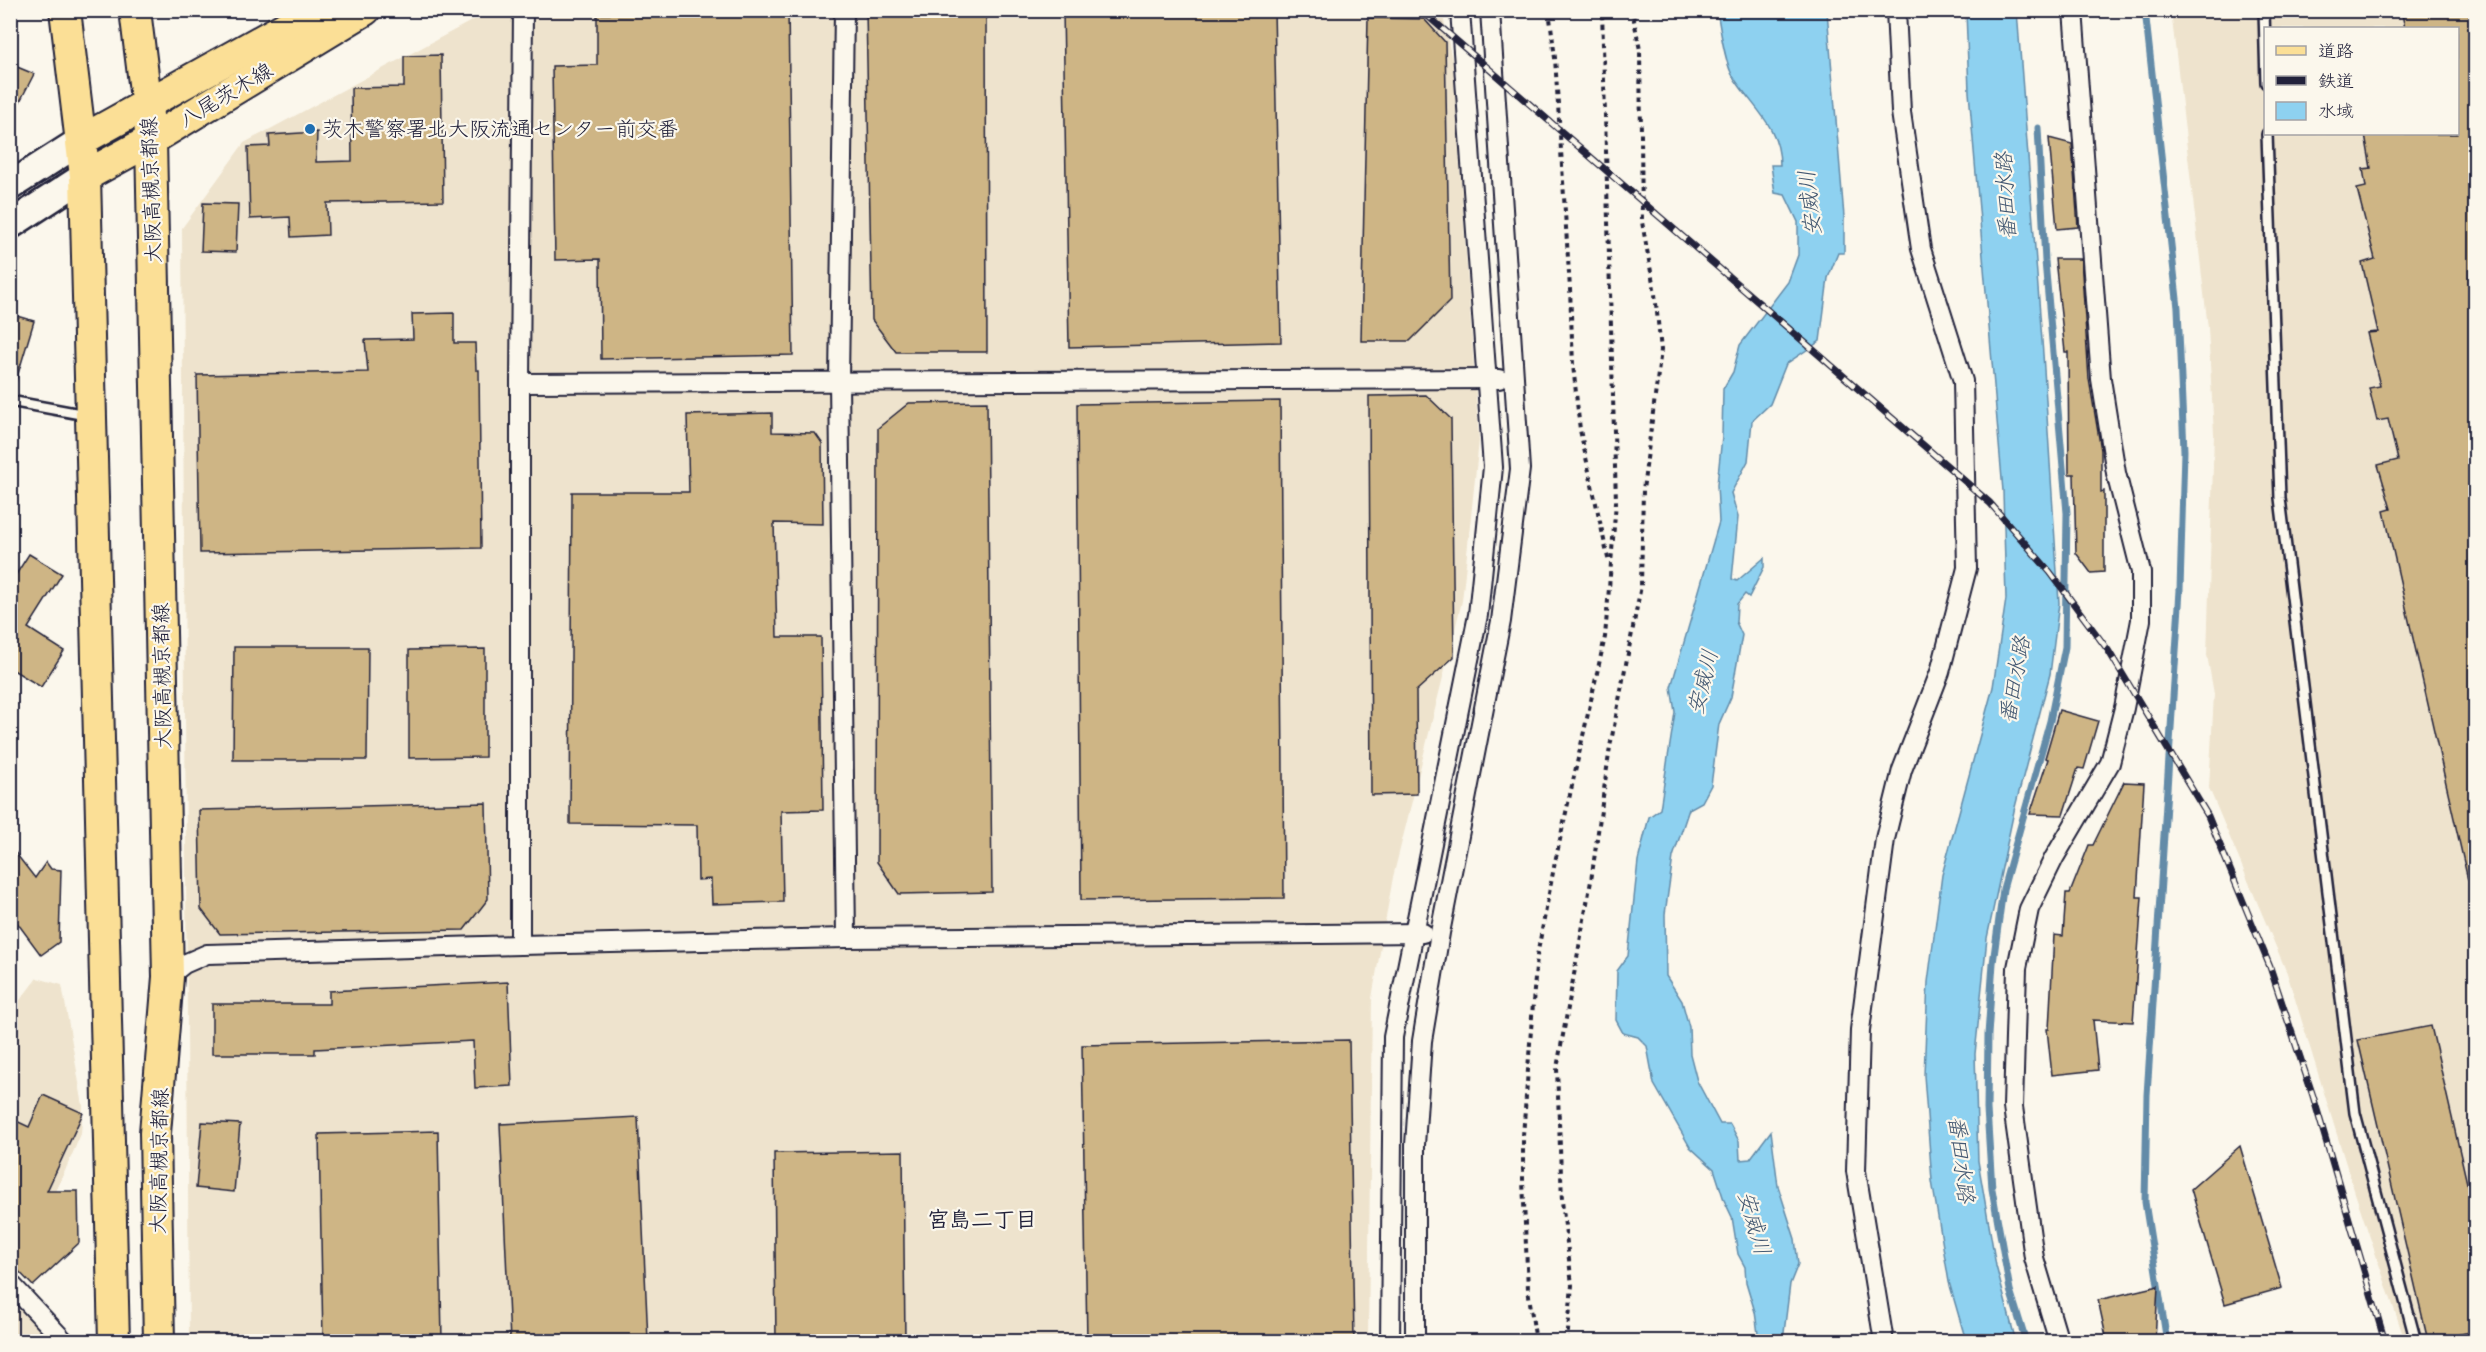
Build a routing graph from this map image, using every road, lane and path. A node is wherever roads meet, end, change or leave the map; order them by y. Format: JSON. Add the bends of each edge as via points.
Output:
{"nodes":[{"id":1,"x":65,"y":10,"type":"edge"},
{"id":2,"x":135,"y":10,"type":"edge"},
{"id":3,"x":316,"y":10,"type":"edge"},
{"id":4,"x":365,"y":10,"type":"edge"},
{"id":5,"x":523,"y":10,"type":"edge"},
{"id":6,"x":844,"y":10,"type":"edge"},
{"id":7,"x":1460,"y":10,"type":"edge"},
{"id":8,"x":1490,"y":10,"type":"edge"},
{"id":9,"x":1549,"y":10,"type":"edge"},
{"id":10,"x":1602,"y":10,"type":"edge"},
{"id":11,"x":1632,"y":10,"type":"edge"},
{"id":12,"x":1896,"y":10,"type":"edge"},
{"id":13,"x":2073,"y":10,"type":"edge"},
{"id":14,"x":2264,"y":10,"type":"edge"},
{"id":15,"x":2264,"y":27,"type":"edge"},
{"id":16,"x":148,"y":102,"type":"junction"},
{"id":17,"x":2267,"y":135,"type":"edge"},
{"id":18,"x":82,"y":140,"type":"junction"},
{"id":19,"x":151,"y":140,"type":"junction"},
{"id":20,"x":85,"y":176,"type":"junction"},
{"id":21,"x":10,"y":186,"type":"edge"},
{"id":22,"x":10,"y":225,"type":"edge"},
{"id":23,"x":1513,"y":378,"type":"junction"},
{"id":24,"x":1488,"y":379,"type":"junction"},
{"id":25,"x":839,"y":381,"type":"junction"},
{"id":26,"x":520,"y":383,"type":"junction"},
{"id":27,"x":10,"y":400,"type":"edge"},
{"id":28,"x":91,"y":416,"type":"junction"},
{"id":29,"x":1611,"y":570,"type":"junction"},
{"id":30,"x":1412,"y":933,"type":"junction"},
{"id":31,"x":1440,"y":933,"type":"junction"},
{"id":32,"x":846,"y":938,"type":"junction"},
{"id":33,"x":520,"y":945,"type":"junction"},
{"id":34,"x":168,"y":977,"type":"junction"},
{"id":35,"x":10,"y":1283,"type":"edge"},
{"id":36,"x":65,"y":1341,"type":"edge"},
{"id":37,"x":114,"y":1341,"type":"edge"},
{"id":38,"x":159,"y":1341,"type":"edge"},
{"id":39,"x":1390,"y":1341,"type":"edge"},
{"id":40,"x":1415,"y":1341,"type":"edge"},
{"id":41,"x":1536,"y":1341,"type":"edge"},
{"id":42,"x":1568,"y":1341,"type":"edge"},
{"id":43,"x":1884,"y":1341,"type":"edge"},
{"id":44,"x":2059,"y":1341,"type":"edge"},
{"id":45,"x":2416,"y":1341,"type":"edge"}],
"edges":[{"from":1,"to":18,"type":"main road"},
{"from":2,"to":16,"type":"main road","name":"大阪高槻京都線"},
{"from":3,"to":16,"type":"main road","name":"八尾茨木線"},
{"from":4,"to":19,"type":"main road","name":"八尾茨木線"},
{"from":5,"to":26,"type":"street"},
{"from":6,"to":25,"type":"street"},
{"from":7,"to":24,"type":"street"},
{"from":8,"to":23,"type":"street"},
{"from":9,"to":29,"type":"path","via":[[1572,365],[1578,419]]},
{"from":10,"to":29,"type":"path","via":[[1616,491]]},
{"from":11,"to":42,"type":"path","via":[[1640,50],[1642,222],[1656,294],[1661,350],[1643,490],[1641,586],[1557,1068],[1562,1202],[1572,1285]]},
{"from":12,"to":43,"type":"street","via":[[1901,112],[1921,249],[1963,381],[1967,568],[1940,672],[1902,770],[1885,839],[1860,1030],[1856,1171]]},
{"from":13,"to":44,"type":"street","via":[[2101,379],[2116,473],[2141,572],[2141,620],[2110,763],[2029,909],[2017,968],[2013,1107],[2034,1258]]},
{"from":14,"to":15,"type":"lane"},
{"from":16,"to":18,"type":"main road","name":"八尾茨木線"},
{"from":16,"to":19,"type":"main road","name":"大阪高槻京都線"},
{"from":17,"to":45,"type":"lane","via":[[2280,498],[2355,1113]]},
{"from":18,"to":20,"type":"main road"},
{"from":18,"to":21,"type":"main road"},
{"from":19,"to":20,"type":"main road","name":"八尾茨木線"},
{"from":19,"to":34,"type":"main road","name":"大阪高槻京都線"},
{"from":20,"to":22,"type":"main road"},
{"from":20,"to":28,"type":"main road"},
{"from":23,"to":24,"type":"street"},
{"from":23,"to":31,"type":"street","via":[[1520,469],[1501,621]]},
{"from":24,"to":25,"type":"street"},
{"from":24,"to":30,"type":"street","via":[[1493,467],[1478,615]]},
{"from":25,"to":26,"type":"street"},
{"from":25,"to":32,"type":"street"},
{"from":26,"to":33,"type":"street"},
{"from":27,"to":28,"type":"lane"},
{"from":28,"to":37,"type":"main road"},
{"from":29,"to":41,"type":"path","via":[[1605,637],[1555,862],[1533,990],[1523,1181],[1528,1289]]},
{"from":30,"to":31,"type":"street"},
{"from":30,"to":32,"type":"street"},
{"from":30,"to":39,"type":"street","via":[[1393,1037]]},
{"from":31,"to":40,"type":"street","via":[[1422,1041],[1415,1144]]},
{"from":32,"to":33,"type":"street"},
{"from":33,"to":34,"type":"street","via":[[207,954],[184,964]]},
{"from":34,"to":38,"type":"main road","name":"大阪高槻京都線","via":[[155,1133]]},
{"from":35,"to":36,"type":"street"}]}
